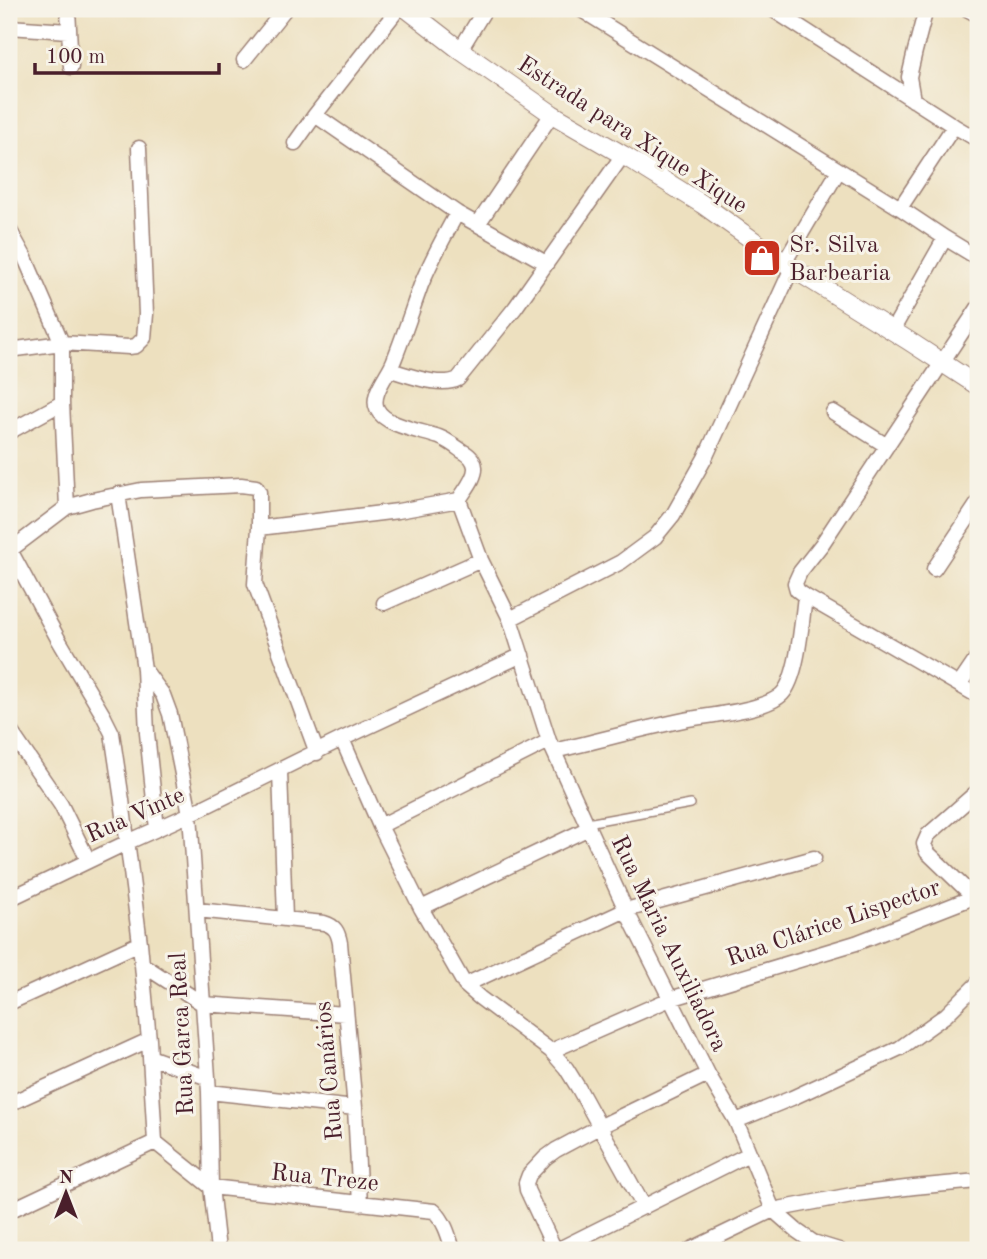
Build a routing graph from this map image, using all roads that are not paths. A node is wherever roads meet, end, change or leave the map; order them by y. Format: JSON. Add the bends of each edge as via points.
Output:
{"nodes":[{"id":1,"x":68,"y":9,"type":"edge"},
{"id":2,"x":285,"y":9,"type":"edge"},
{"id":3,"x":398,"y":9,"type":"edge"},
{"id":4,"x":407,"y":9,"type":"edge"},
{"id":5,"x":485,"y":9,"type":"edge"},
{"id":6,"x":580,"y":9,"type":"edge"},
{"id":7,"x":772,"y":9,"type":"edge"},
{"id":8,"x":926,"y":9,"type":"edge"},
{"id":9,"x":967,"y":9,"type":"edge"},
{"id":10,"x":978,"y":15,"type":"edge"},
{"id":11,"x":9,"y":27,"type":"edge"},
{"id":12,"x":68,"y":31,"type":"junction"},
{"id":13,"x":460,"y":50,"type":"junction"},
{"id":14,"x":244,"y":60,"type":"dead end"},
{"id":15,"x":71,"y":67,"type":"dead end"},
{"id":16,"x":913,"y":100,"type":"junction"},
{"id":17,"x":552,"y":114,"type":"junction"},
{"id":18,"x":315,"y":115,"type":"junction"},
{"id":19,"x":954,"y":126,"type":"junction"},
{"id":20,"x":978,"y":140,"type":"edge"},
{"id":21,"x":295,"y":143,"type":"dead end"},
{"id":22,"x":139,"y":148,"type":"dead end"},
{"id":23,"x":624,"y":155,"type":"junction"},
{"id":24,"x":839,"y":170,"type":"junction"},
{"id":25,"x":900,"y":208,"type":"junction"},
{"id":26,"x":457,"y":213,"type":"junction"},
{"id":27,"x":478,"y":223,"type":"junction"},
{"id":28,"x":9,"y":229,"type":"edge"},
{"id":29,"x":945,"y":238,"type":"junction"},
{"id":30,"x":25,"y":258,"type":"junction"},
{"id":31,"x":978,"y":258,"type":"edge"},
{"id":32,"x":9,"y":261,"type":"edge"},
{"id":33,"x":546,"y":263,"type":"junction"},
{"id":34,"x":788,"y":265,"type":"junction"},
{"id":35,"x":978,"y":308,"type":"edge"},
{"id":36,"x":892,"y":331,"type":"junction"},
{"id":37,"x":62,"y":343,"type":"junction"},
{"id":38,"x":9,"y":351,"type":"edge"},
{"id":39,"x":942,"y":364,"type":"junction"},
{"id":40,"x":390,"y":370,"type":"junction"},
{"id":41,"x":978,"y":386,"type":"edge"},
{"id":42,"x":62,"y":403,"type":"junction"},
{"id":43,"x":833,"y":412,"type":"dead end"},
{"id":44,"x":9,"y":432,"type":"edge"},
{"id":45,"x":887,"y":446,"type":"junction"},
{"id":46,"x":118,"y":494,"type":"junction"},
{"id":47,"x":459,"y":500,"type":"junction"},
{"id":48,"x":978,"y":503,"type":"edge"},
{"id":49,"x":67,"y":507,"type":"junction"},
{"id":50,"x":259,"y":528,"type":"junction"},
{"id":51,"x":9,"y":550,"type":"edge"},
{"id":52,"x":481,"y":560,"type":"junction"},
{"id":53,"x":934,"y":569,"type":"dead end"},
{"id":54,"x":805,"y":596,"type":"junction"},
{"id":55,"x":384,"y":603,"type":"dead end"},
{"id":56,"x":510,"y":619,"type":"junction"},
{"id":57,"x":523,"y":655,"type":"junction"},
{"id":58,"x":978,"y":657,"type":"edge"},
{"id":59,"x":144,"y":668,"type":"junction"},
{"id":60,"x":959,"y":685,"type":"junction"},
{"id":61,"x":978,"y":696,"type":"edge"},
{"id":62,"x":9,"y":729,"type":"edge"},
{"id":63,"x":342,"y":739,"type":"junction"},
{"id":64,"x":552,"y":746,"type":"junction"},
{"id":65,"x":317,"y":753,"type":"junction"},
{"id":66,"x":280,"y":771,"type":"junction"},
{"id":67,"x":978,"y":791,"type":"edge"},
{"id":68,"x":691,"y":804,"type":"dead end"},
{"id":69,"x":190,"y":814,"type":"junction"},
{"id":70,"x":380,"y":826,"type":"junction"},
{"id":71,"x":588,"y":826,"type":"junction"},
{"id":72,"x":157,"y":830,"type":"junction"},
{"id":73,"x":128,"y":842,"type":"junction"},
{"id":74,"x":814,"y":858,"type":"dead end"},
{"id":75,"x":89,"y":860,"type":"junction"},
{"id":76,"x":9,"y":899,"type":"edge"},
{"id":77,"x":976,"y":899,"type":"edge"},
{"id":78,"x":421,"y":908,"type":"junction"},
{"id":79,"x":197,"y":910,"type":"junction"},
{"id":80,"x":626,"y":910,"type":"junction"},
{"id":81,"x":285,"y":919,"type":"junction"},
{"id":82,"x":141,"y":943,"type":"junction"},
{"id":83,"x":142,"y":965,"type":"junction"},
{"id":84,"x":978,"y":983,"type":"edge"},
{"id":85,"x":465,"y":985,"type":"junction"},
{"id":86,"x":670,"y":999,"type":"junction"},
{"id":87,"x":9,"y":1003,"type":"edge"},
{"id":88,"x":203,"y":1003,"type":"junction"},
{"id":89,"x":346,"y":1014,"type":"junction"},
{"id":90,"x":149,"y":1040,"type":"junction"},
{"id":91,"x":551,"y":1051,"type":"junction"},
{"id":92,"x":150,"y":1057,"type":"junction"},
{"id":93,"x":708,"y":1074,"type":"junction"},
{"id":94,"x":208,"y":1085,"type":"junction"},
{"id":95,"x":9,"y":1104,"type":"edge"},
{"id":96,"x":355,"y":1108,"type":"junction"},
{"id":97,"x":736,"y":1121,"type":"junction"},
{"id":98,"x":599,"y":1127,"type":"junction"},
{"id":99,"x":155,"y":1142,"type":"junction"},
{"id":100,"x":749,"y":1154,"type":"junction"},
{"id":101,"x":978,"y":1181,"type":"edge"},
{"id":102,"x":211,"y":1187,"type":"junction"},
{"id":103,"x":360,"y":1204,"type":"junction"},
{"id":104,"x":644,"y":1207,"type":"junction"},
{"id":105,"x":773,"y":1210,"type":"junction"},
{"id":106,"x":9,"y":1211,"type":"edge"},
{"id":107,"x":218,"y":1250,"type":"edge"},
{"id":108,"x":453,"y":1250,"type":"edge"},
{"id":109,"x":556,"y":1250,"type":"edge"},
{"id":110,"x":690,"y":1250,"type":"edge"},
{"id":111,"x":839,"y":1250,"type":"edge"}],
"edges":[{"from":1,"to":12,"type":"street"},
{"from":2,"to":14,"type":"street"},
{"from":3,"to":18,"type":"street"},
{"from":4,"to":13,"type":"street","name":"Estrada para Xique Xique"},
{"from":5,"to":13,"type":"street"},
{"from":6,"to":24,"type":"street"},
{"from":7,"to":16,"type":"street"},
{"from":8,"to":16,"type":"street","via":[[909,77]]},
{"from":9,"to":10,"type":"street"},
{"from":11,"to":12,"type":"street"},
{"from":12,"to":15,"type":"street"},
{"from":13,"to":17,"type":"street","name":"Estrada para Xique Xique"},
{"from":16,"to":19,"type":"street"},
{"from":17,"to":23,"type":"street","name":"Estrada para Xique Xique"},
{"from":17,"to":27,"type":"street"},
{"from":18,"to":21,"type":"street"},
{"from":18,"to":26,"type":"street"},
{"from":19,"to":20,"type":"street"},
{"from":19,"to":25,"type":"street"},
{"from":22,"to":37,"type":"street","via":[[144,338],[129,347]]},
{"from":23,"to":33,"type":"street"},
{"from":23,"to":34,"type":"street","name":"Estrada para Xique Xique"},
{"from":24,"to":25,"type":"street"},
{"from":24,"to":34,"type":"street"},
{"from":25,"to":29,"type":"street"},
{"from":26,"to":27,"type":"street"},
{"from":26,"to":40,"type":"street","via":[[422,284]]},
{"from":27,"to":33,"type":"street"},
{"from":28,"to":30,"type":"street"},
{"from":29,"to":31,"type":"street"},
{"from":29,"to":36,"type":"street"},
{"from":30,"to":32,"type":"street"},
{"from":30,"to":37,"type":"street"},
{"from":33,"to":40,"type":"street","via":[[458,379],[437,382]]},
{"from":34,"to":36,"type":"street","name":"Estrada para Xique Xique"},
{"from":34,"to":56,"type":"street","via":[[705,458],[673,515],[655,537],[621,562]]},
{"from":35,"to":39,"type":"street"},
{"from":36,"to":39,"type":"street","name":"Estrada para Xique Xique"},
{"from":37,"to":38,"type":"street"},
{"from":37,"to":42,"type":"street"},
{"from":39,"to":41,"type":"street","name":"Estrada para Xique Xique"},
{"from":39,"to":45,"type":"street"},
{"from":40,"to":47,"type":"street","via":[[378,391],[379,412],[388,421],[449,442],[473,460],[475,472]]},
{"from":42,"to":44,"type":"street"},
{"from":42,"to":49,"type":"street"},
{"from":43,"to":45,"type":"street"},
{"from":45,"to":54,"type":"street","via":[[795,581]]},
{"from":46,"to":49,"type":"street"},
{"from":46,"to":50,"type":"street","via":[[253,486],[258,489]]},
{"from":46,"to":59,"type":"street"},
{"from":47,"to":50,"type":"street"},
{"from":47,"to":52,"type":"street","name":"Rua Maria Auxiliadora"},
{"from":48,"to":53,"type":"street"},
{"from":49,"to":51,"type":"street"},
{"from":50,"to":65,"type":"street","via":[[256,584]]},
{"from":51,"to":73,"type":"street","via":[[111,733]]},
{"from":52,"to":55,"type":"street"},
{"from":52,"to":56,"type":"street","name":"Rua Maria Auxiliadora"},
{"from":54,"to":60,"type":"street"},
{"from":54,"to":64,"type":"street","via":[[794,669],[782,695],[752,707]]},
{"from":56,"to":57,"type":"street","name":"Rua Maria Auxiliadora"},
{"from":57,"to":63,"type":"street","name":"Rua Vinte"},
{"from":57,"to":64,"type":"street","name":"Rua Maria Auxiliadora"},
{"from":58,"to":60,"type":"street"},
{"from":59,"to":69,"type":"street","name":"Rua Garca Real","via":[[170,714]]},
{"from":59,"to":72,"type":"street"},
{"from":60,"to":61,"type":"street"},
{"from":62,"to":75,"type":"street","via":[[61,805]]},
{"from":63,"to":65,"type":"street","name":"Rua Vinte"},
{"from":63,"to":70,"type":"street"},
{"from":64,"to":70,"type":"street"},
{"from":64,"to":71,"type":"street","name":"Rua Maria Auxiliadora"},
{"from":65,"to":66,"type":"street","name":"Rua Vinte"},
{"from":66,"to":69,"type":"street","name":"Rua Vinte"},
{"from":66,"to":81,"type":"street"},
{"from":67,"to":77,"type":"street","via":[[928,835],[924,845]]},
{"from":68,"to":71,"type":"lane"},
{"from":69,"to":72,"type":"street","name":"Rua Vinte"},
{"from":69,"to":79,"type":"street","name":"Rua Garca Real"},
{"from":70,"to":78,"type":"street"},
{"from":71,"to":78,"type":"street"},
{"from":71,"to":80,"type":"street","name":"Rua Maria Auxiliadora"},
{"from":72,"to":73,"type":"street","name":"Rua Vinte"},
{"from":73,"to":75,"type":"street","name":"Rua Vinte"},
{"from":73,"to":82,"type":"street"},
{"from":74,"to":80,"type":"street"},
{"from":75,"to":76,"type":"street","name":"Rua Vinte"},
{"from":77,"to":86,"type":"street","name":"Rua Clárice Lispector","via":[[856,943]]},
{"from":78,"to":85,"type":"street"},
{"from":79,"to":81,"type":"street"},
{"from":79,"to":88,"type":"street","name":"Rua Garca Real"},
{"from":80,"to":85,"type":"street"},
{"from":80,"to":86,"type":"street","name":"Rua Maria Auxiliadora"},
{"from":81,"to":89,"type":"street","name":"Rua Canários","via":[[324,923],[339,934]]},
{"from":82,"to":83,"type":"street"},
{"from":82,"to":87,"type":"street"},
{"from":83,"to":88,"type":"street"},
{"from":83,"to":90,"type":"street"},
{"from":84,"to":97,"type":"street","via":[[946,1015],[900,1048]]},
{"from":85,"to":91,"type":"street"},
{"from":86,"to":91,"type":"street","name":"Rua Clárice Lispector"},
{"from":86,"to":93,"type":"street","name":"Rua Maria Auxiliadora"},
{"from":88,"to":89,"type":"street"},
{"from":88,"to":94,"type":"street","name":"Rua Garca Real"},
{"from":89,"to":96,"type":"street","name":"Rua Canários"},
{"from":90,"to":92,"type":"street"},
{"from":90,"to":95,"type":"street"},
{"from":91,"to":98,"type":"street","via":[[573,1079]]},
{"from":92,"to":94,"type":"street"},
{"from":92,"to":99,"type":"street"},
{"from":93,"to":97,"type":"street","name":"Rua Maria Auxiliadora"},
{"from":93,"to":98,"type":"street"},
{"from":94,"to":96,"type":"street"},
{"from":94,"to":102,"type":"street","name":"Rua Garca Real"},
{"from":96,"to":103,"type":"street","name":"Rua Canários"},
{"from":97,"to":100,"type":"street","name":"Rua Maria Auxiliadora"},
{"from":98,"to":104,"type":"street"},
{"from":98,"to":109,"type":"street","via":[[545,1158],[527,1179],[527,1190]]},
{"from":99,"to":102,"type":"street"},
{"from":99,"to":106,"type":"street"},
{"from":100,"to":104,"type":"street"},
{"from":100,"to":105,"type":"street","name":"Rua Maria Auxiliadora"},
{"from":101,"to":105,"type":"street","via":[[857,1194]]},
{"from":102,"to":103,"type":"street","name":"Rua Treze"},
{"from":102,"to":107,"type":"street","name":"Rua Garca Real"},
{"from":103,"to":108,"type":"street","name":"Rua Treze","via":[[435,1211]]},
{"from":104,"to":109,"type":"street"},
{"from":105,"to":110,"type":"street"},
{"from":105,"to":111,"type":"street","via":[[813,1242]]}]}
